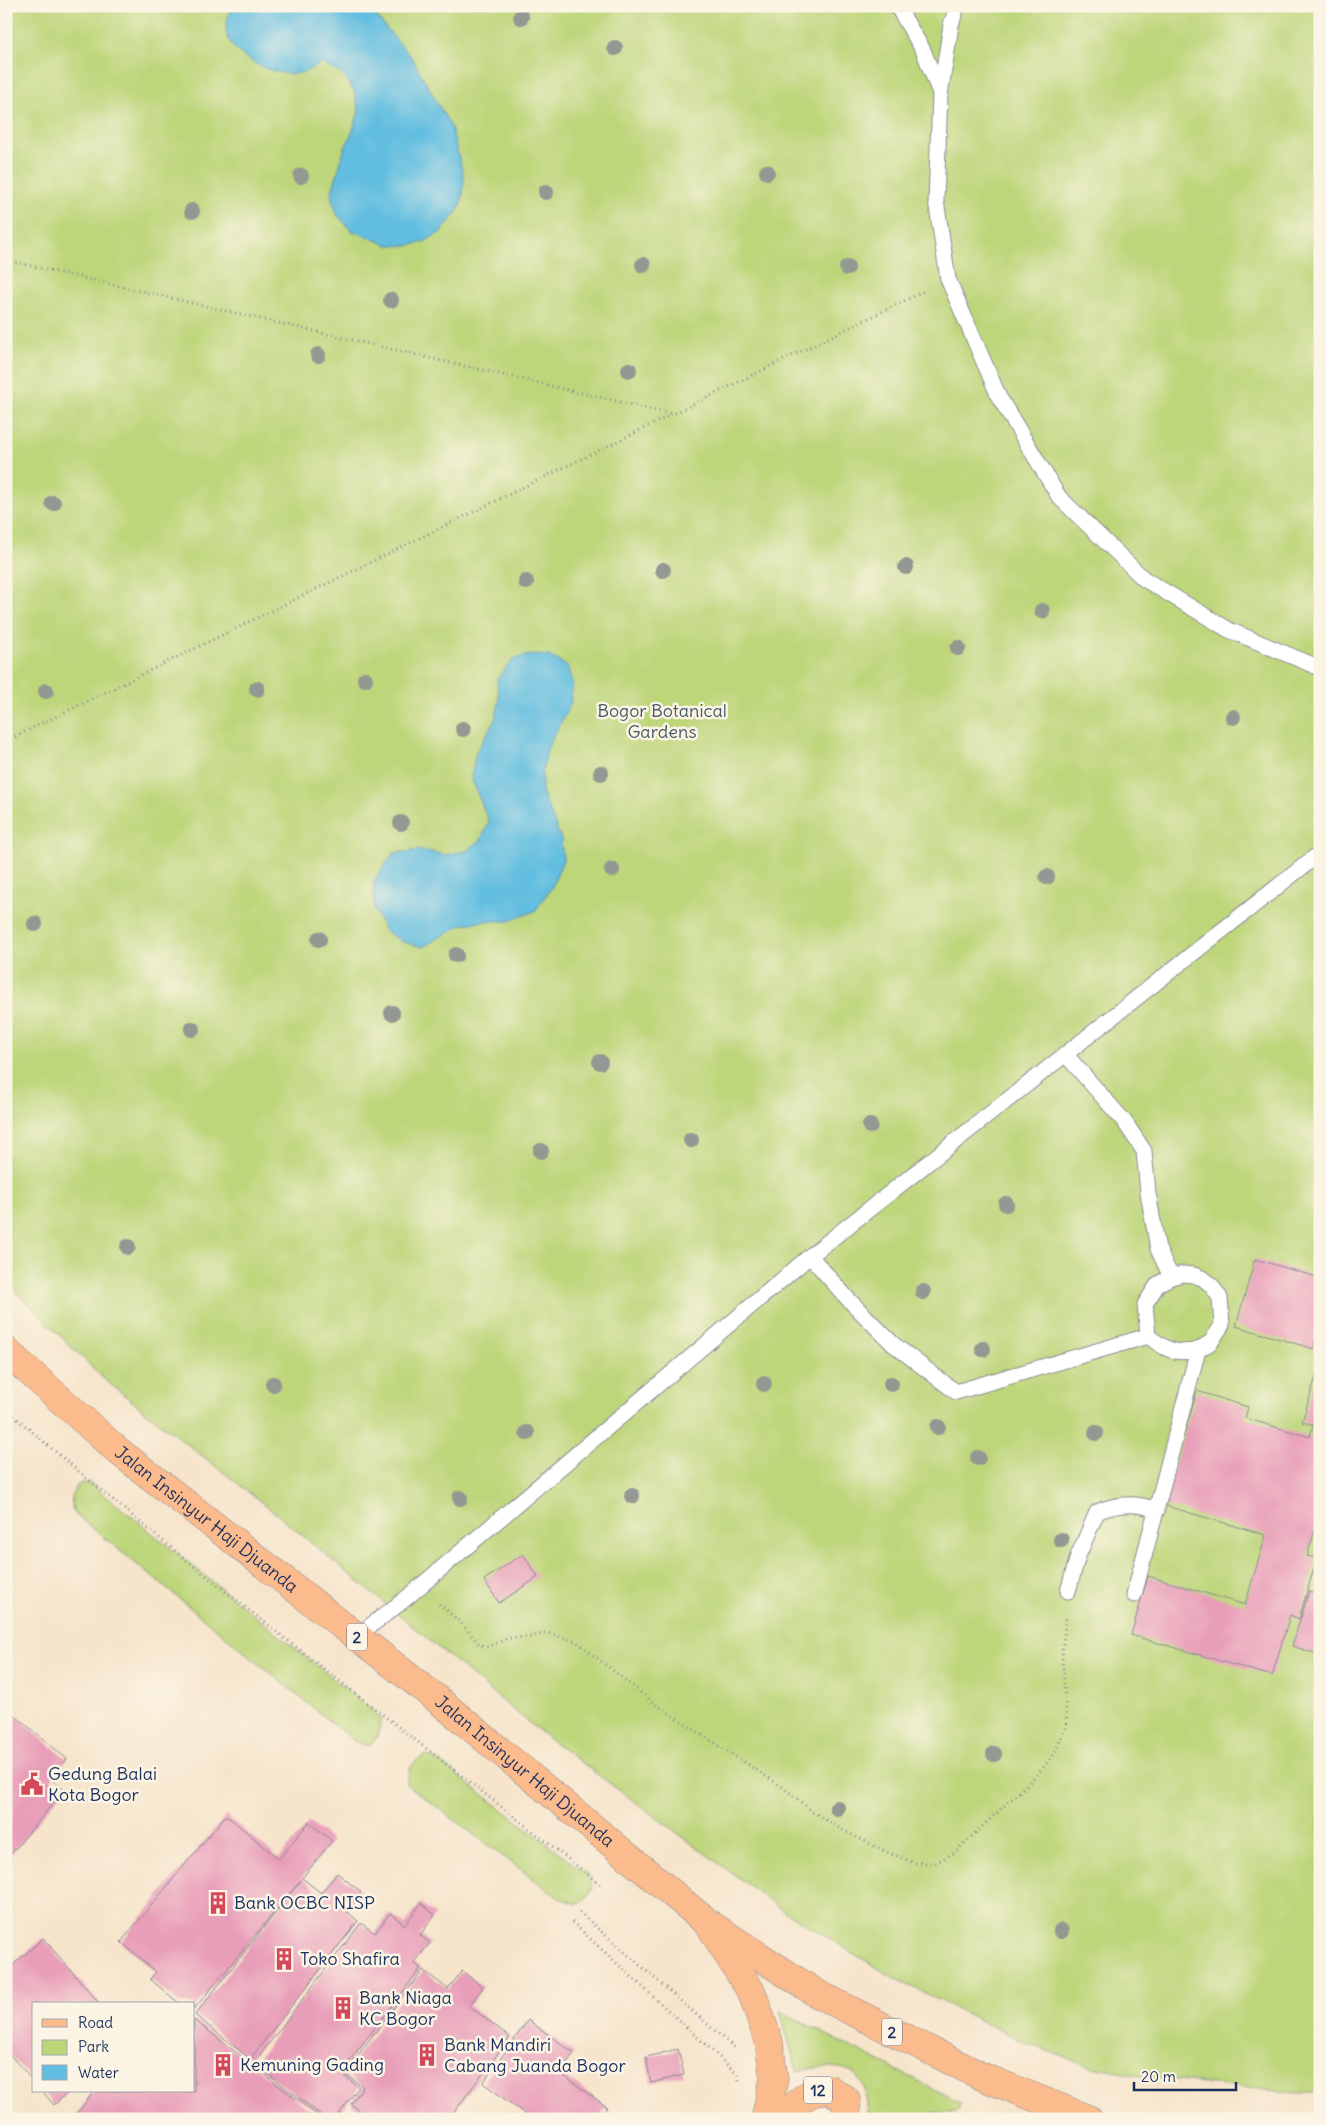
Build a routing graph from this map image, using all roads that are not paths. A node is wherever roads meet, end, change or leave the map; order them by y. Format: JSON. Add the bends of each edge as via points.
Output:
{"nodes":[{"id":1,"x":897,"y":6,"type":"edge"},
{"id":2,"x":957,"y":6,"type":"edge"},
{"id":3,"x":940,"y":95,"type":"junction"},
{"id":4,"x":1320,"y":668,"type":"edge"},
{"id":5,"x":1320,"y":854,"type":"edge"},
{"id":6,"x":1066,"y":1055,"type":"junction"},
{"id":7,"x":810,"y":1256,"type":"junction"},
{"id":8,"x":1170,"y":1276,"type":"junction"},
{"id":9,"x":1148,"y":1336,"type":"junction"},
{"id":10,"x":1198,"y":1350,"type":"junction"},
{"id":11,"x":6,"y":1351,"type":"edge"},
{"id":12,"x":1157,"y":1510,"type":"junction"},
{"id":13,"x":1068,"y":1590,"type":"road end"},
{"id":14,"x":1134,"y":1595,"type":"dead end"},
{"id":15,"x":357,"y":1636,"type":"junction"},
{"id":16,"x":708,"y":1923,"type":"junction"},
{"id":17,"x":765,"y":2119,"type":"edge"},
{"id":18,"x":785,"y":2119,"type":"edge"},
{"id":19,"x":847,"y":2119,"type":"edge"},
{"id":20,"x":1088,"y":2119,"type":"edge"}],
"edges":[{"from":1,"to":3,"type":"lane","via":[[923,50]]},
{"from":2,"to":3,"type":"lane"},
{"from":3,"to":4,"type":"lane","via":[[936,200],[948,279],[999,396],[1059,497],[1144,579],[1229,630]]},
{"from":5,"to":6,"type":"lane"},
{"from":6,"to":7,"type":"lane"},
{"from":6,"to":8,"type":"lane","via":[[1124,1121],[1144,1151],[1158,1249]]},
{"from":7,"to":9,"type":"lane","via":[[893,1344],[956,1392]]},
{"from":7,"to":15,"type":"lane","via":[[416,1590]]},
{"from":8,"to":9,"type":"lane","via":[[1158,1284],[1145,1304]]},
{"from":8,"to":10,"type":"lane","via":[[1183,1274],[1204,1279],[1220,1298],[1222,1325],[1211,1342]]},
{"from":9,"to":10,"type":"lane","via":[[1168,1350],[1183,1353]]},
{"from":10,"to":12,"type":"lane"},
{"from":11,"to":15,"type":"main road","name":"Jalan Insinyur Haji Djuanda","number":"2","via":[[117,1450]]},
{"from":12,"to":13,"type":"lane","via":[[1144,1505],[1125,1504],[1096,1512]]},
{"from":12,"to":14,"type":"lane"},
{"from":15,"to":16,"type":"main road","name":"Jalan Insinyur Haji Djuanda","number":"2"},
{"from":16,"to":17,"type":"main road","via":[[752,1993],[769,2042],[774,2079]]},
{"from":16,"to":20,"type":"main road","name":"Jalan Insinyur Haji Djuanda","number":"2","via":[[816,1993],[981,2076]]},
{"from":18,"to":19,"type":"main road","number":"12","via":[[794,2105],[812,2091],[829,2088],[846,2100]]}]}
